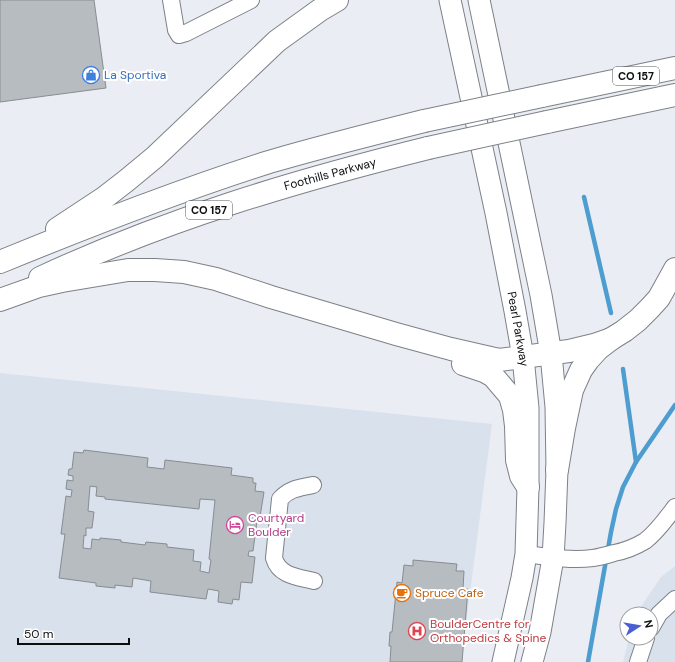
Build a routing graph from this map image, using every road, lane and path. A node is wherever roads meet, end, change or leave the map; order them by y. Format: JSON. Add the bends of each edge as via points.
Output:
{"nodes":[{"id":1,"x":171,"y":0,"type":"edge"},
{"id":2,"x":251,"y":0,"type":"edge"},
{"id":3,"x":337,"y":0,"type":"edge"},
{"id":4,"x":450,"y":0,"type":"edge"},
{"id":5,"x":479,"y":0,"type":"edge"},
{"id":6,"x":675,"y":68,"type":"edge"},
{"id":7,"x":675,"y":96,"type":"edge"},
{"id":8,"x":0,"y":262,"type":"edge"},
{"id":9,"x":675,"y":269,"type":"edge"},
{"id":10,"x":0,"y":299,"type":"edge"},
{"id":11,"x":344,"y":318,"type":"junction"},
{"id":12,"x":611,"y":339,"type":"junction"},
{"id":13,"x":551,"y":354,"type":"junction"},
{"id":14,"x":523,"y":357,"type":"junction"},
{"id":15,"x":557,"y":470,"type":"junction"},
{"id":16,"x":314,"y":485,"type":"dead end"},
{"id":17,"x":528,"y":487,"type":"junction"},
{"id":18,"x":673,"y":512,"type":"edge"},
{"id":19,"x":526,"y":554,"type":"junction"},
{"id":20,"x":553,"y":558,"type":"junction"},
{"id":21,"x":314,"y":581,"type":"dead end"},
{"id":22,"x":675,"y":599,"type":"edge"},
{"id":23,"x":659,"y":614,"type":"edge"},
{"id":24,"x":643,"y":646,"type":"edge"},
{"id":25,"x":503,"y":662,"type":"edge"},
{"id":26,"x":532,"y":662,"type":"edge"},
{"id":27,"x":638,"y":662,"type":"edge"}],
"edges":[{"from":1,"to":2,"type":"street","via":[[176,30],[179,34],[186,33]]},
{"from":3,"to":8,"type":"highway","via":[[277,41],[155,157],[126,181],[104,198]]},
{"from":4,"to":14,"type":"main road","name":"Pearl Parkway","via":[[496,213]]},
{"from":5,"to":13,"type":"main road"},
{"from":6,"to":8,"type":"highway","number":"CO 157","bridge":true,"via":[[424,122],[312,150],[219,179],[118,215]]},
{"from":7,"to":10,"type":"highway","name":"Foothills Parkway","number":"CO 157","bridge":true,"via":[[428,148],[302,181],[171,223],[112,246],[37,279]]},
{"from":9,"to":12,"type":"highway","via":[[659,298],[650,308]]},
{"from":10,"to":11,"type":"highway","via":[[39,286],[128,270],[155,270],[184,272],[216,279]]},
{"from":11,"to":14,"type":"highway","via":[[476,355],[499,360]]},
{"from":11,"to":17,"type":"highway","via":[[372,337],[472,366],[494,376],[510,396],[516,426],[517,460],[521,476]]},
{"from":12,"to":13,"type":"highway"},
{"from":12,"to":15,"type":"highway","via":[[588,360],[572,390]]},
{"from":13,"to":14,"type":"highway"},
{"from":13,"to":15,"type":"main road","via":[[556,407]]},
{"from":14,"to":17,"type":"main road","name":"Pearl Parkway","via":[[528,408]]},
{"from":15,"to":20,"type":"main road"},
{"from":16,"to":21,"type":"street","via":[[294,489],[280,499],[274,558],[275,564],[287,574]]},
{"from":17,"to":19,"type":"main road","name":"Pearl Parkway"},
{"from":18,"to":20,"type":"street","via":[[645,541],[633,548],[593,558]]},
{"from":19,"to":20,"type":"street"},
{"from":19,"to":25,"type":"main road","name":"Pearl Parkway"},
{"from":20,"to":26,"type":"main road"},
{"from":22,"to":23,"type":"street"},
{"from":24,"to":27,"type":"street"}]}
